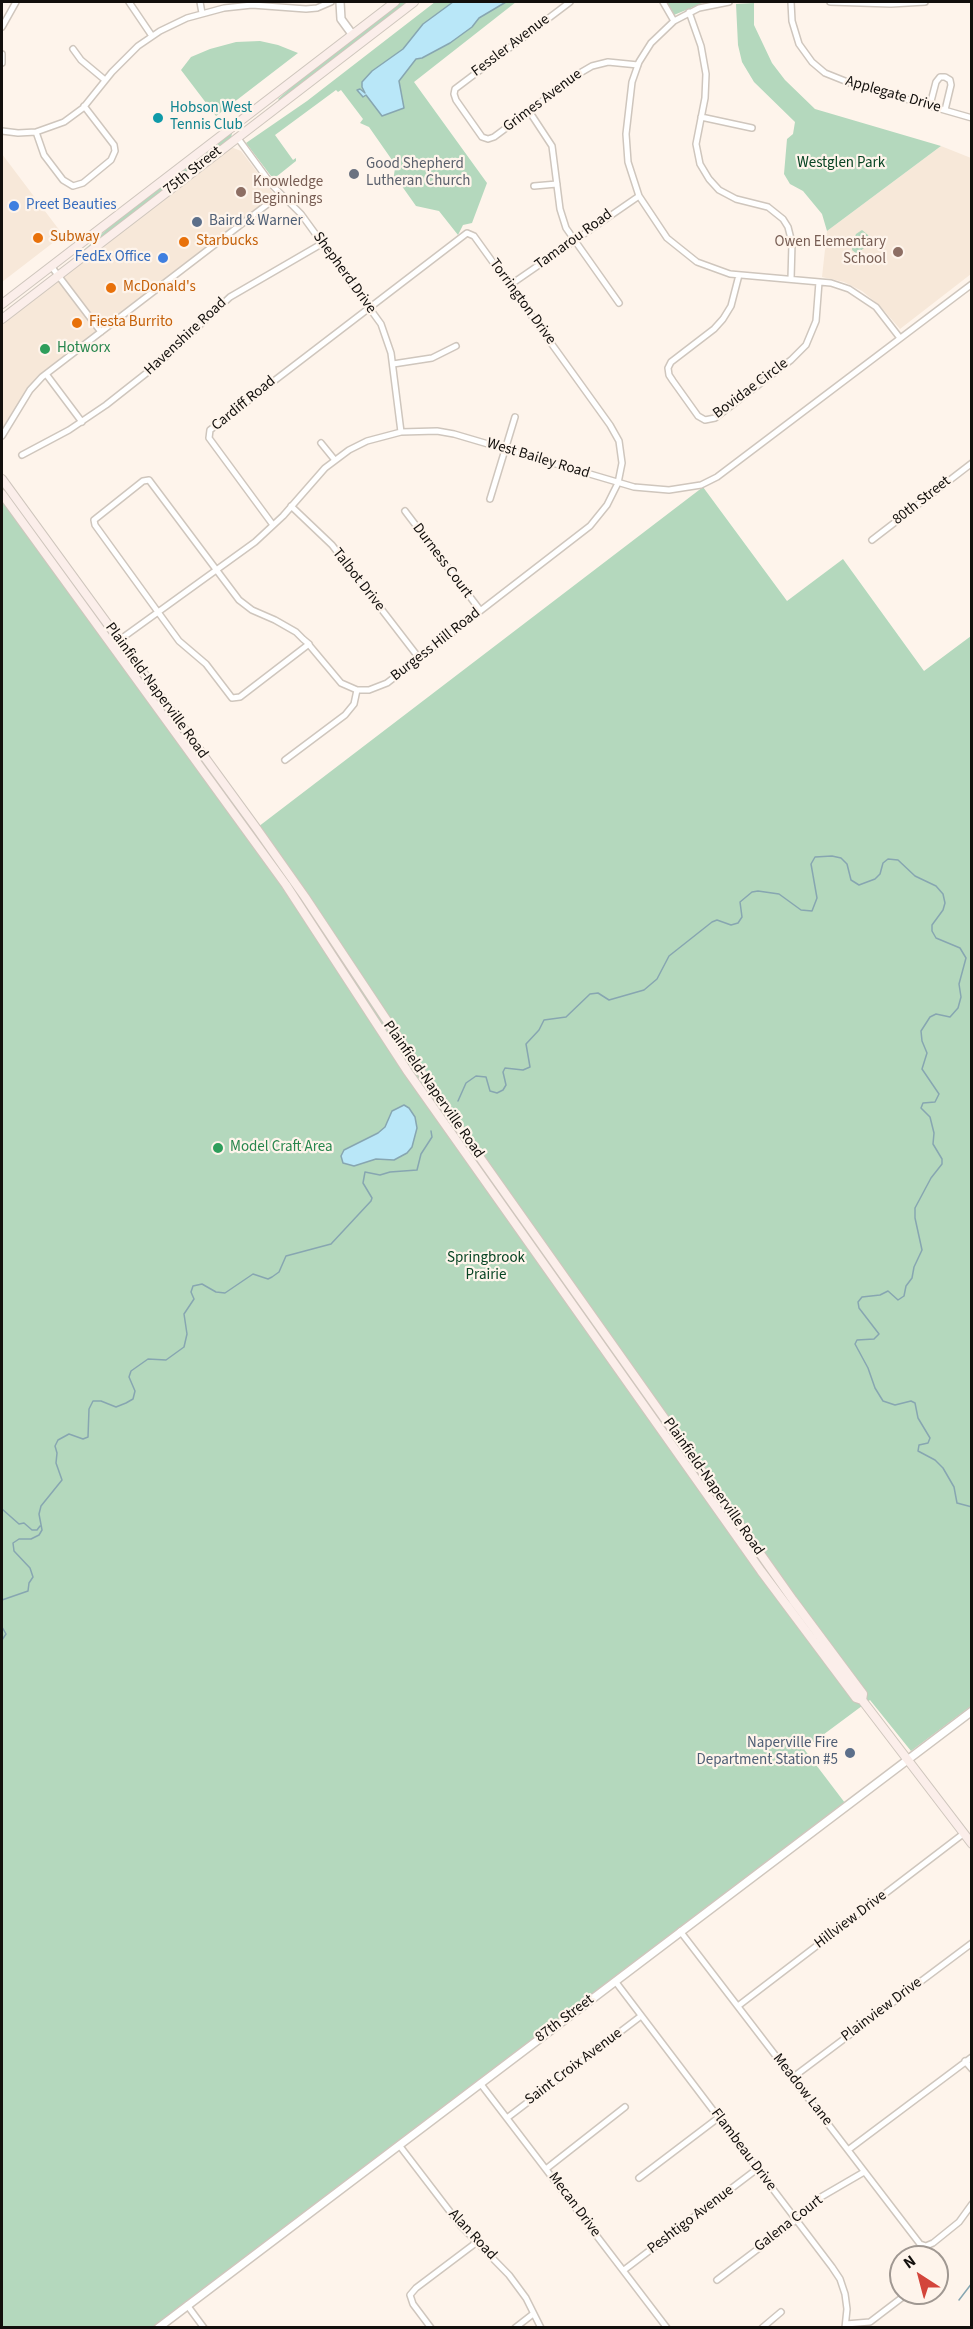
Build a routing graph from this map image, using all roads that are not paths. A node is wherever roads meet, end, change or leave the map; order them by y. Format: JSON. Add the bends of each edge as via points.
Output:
{"nodes":[{"id":1,"x":16,"y":2,"type":"edge"},
{"id":2,"x":129,"y":2,"type":"edge"},
{"id":3,"x":200,"y":2,"type":"edge"},
{"id":4,"x":331,"y":2,"type":"edge"},
{"id":5,"x":340,"y":2,"type":"edge"},
{"id":6,"x":394,"y":2,"type":"edge"},
{"id":7,"x":414,"y":2,"type":"edge"},
{"id":8,"x":570,"y":2,"type":"edge"},
{"id":9,"x":663,"y":2,"type":"edge"},
{"id":10,"x":729,"y":2,"type":"edge"},
{"id":11,"x":791,"y":2,"type":"edge"},
{"id":12,"x":830,"y":2,"type":"edge"},
{"id":13,"x":925,"y":2,"type":"edge"},
{"id":14,"x":276,"y":4,"type":"edge"},
{"id":15,"x":202,"y":12,"type":"junction"},
{"id":16,"x":689,"y":12,"type":"junction"},
{"id":17,"x":674,"y":21,"type":"junction"},
{"id":18,"x":2,"y":27,"type":"edge"},
{"id":19,"x":352,"y":34,"type":"junction"},
{"id":20,"x":152,"y":36,"type":"junction"},
{"id":21,"x":73,"y":49,"type":"dead end"},
{"id":22,"x":2,"y":54,"type":"edge"},
{"id":23,"x":2,"y":63,"type":"edge"},
{"id":24,"x":638,"y":65,"type":"junction"},
{"id":25,"x":105,"y":80,"type":"junction"},
{"id":26,"x":930,"y":105,"type":"junction"},
{"id":27,"x":84,"y":106,"type":"junction"},
{"id":28,"x":945,"y":110,"type":"junction"},
{"id":29,"x":529,"y":111,"type":"junction"},
{"id":30,"x":701,"y":117,"type":"junction"},
{"id":31,"x":972,"y":118,"type":"edge"},
{"id":32,"x":242,"y":119,"type":"junction"},
{"id":33,"x":752,"y":128,"type":"dead end"},
{"id":34,"x":2,"y":131,"type":"edge"},
{"id":35,"x":36,"y":132,"type":"junction"},
{"id":36,"x":237,"y":137,"type":"junction"},
{"id":37,"x":485,"y":139,"type":"joint"},
{"id":38,"x":557,"y":184,"type":"junction"},
{"id":39,"x":534,"y":186,"type":"dead end"},
{"id":40,"x":279,"y":193,"type":"junction"},
{"id":41,"x":639,"y":196,"type":"junction"},
{"id":42,"x":573,"y":240,"type":"junction"},
{"id":43,"x":323,"y":243,"type":"junction"},
{"id":44,"x":51,"y":266,"type":"junction"},
{"id":45,"x":58,"y":275,"type":"junction"},
{"id":46,"x":739,"y":275,"type":"junction"},
{"id":47,"x":791,"y":279,"type":"junction"},
{"id":48,"x":819,"y":282,"type":"junction"},
{"id":49,"x":972,"y":284,"type":"edge"},
{"id":50,"x":510,"y":285,"type":"junction"},
{"id":51,"x":619,"y":303,"type":"dead end"},
{"id":52,"x":2,"y":304,"type":"edge"},
{"id":53,"x":369,"y":307,"type":"junction"},
{"id":54,"x":2,"y":319,"type":"edge"},
{"id":55,"x":101,"y":332,"type":"junction"},
{"id":56,"x":900,"y":338,"type":"junction"},
{"id":57,"x":456,"y":346,"type":"dead end"},
{"id":58,"x":393,"y":364,"type":"junction"},
{"id":59,"x":46,"y":374,"type":"junction"},
{"id":60,"x":515,"y":417,"type":"dead end"},
{"id":61,"x":82,"y":422,"type":"junction"},
{"id":62,"x":401,"y":432,"type":"junction"},
{"id":63,"x":2,"y":436,"type":"edge"},
{"id":64,"x":321,"y":443,"type":"dead end"},
{"id":65,"x":505,"y":449,"type":"junction"},
{"id":66,"x":22,"y":455,"type":"dead end"},
{"id":67,"x":334,"y":459,"type":"junction"},
{"id":68,"x":972,"y":463,"type":"edge"},
{"id":69,"x":2,"y":479,"type":"edge"},
{"id":70,"x":618,"y":483,"type":"junction"},
{"id":71,"x":2,"y":494,"type":"edge"},
{"id":72,"x":490,"y":499,"type":"dead end"},
{"id":73,"x":291,"y":507,"type":"junction"},
{"id":74,"x":405,"y":512,"type":"dead end"},
{"id":75,"x":273,"y":525,"type":"junction"},
{"id":76,"x":872,"y":540,"type":"dead end"},
{"id":77,"x":216,"y":570,"type":"junction"},
{"id":78,"x":480,"y":610,"type":"junction"},
{"id":79,"x":158,"y":612,"type":"junction"},
{"id":80,"x":119,"y":640,"type":"junction"},
{"id":81,"x":309,"y":644,"type":"junction"},
{"id":82,"x":112,"y":646,"type":"junction"},
{"id":83,"x":419,"y":658,"type":"junction"},
{"id":84,"x":357,"y":690,"type":"junction"},
{"id":85,"x":285,"y":760,"type":"dead end"},
{"id":86,"x":862,"y":1700,"type":"junction"},
{"id":87,"x":972,"y":1711,"type":"edge"},
{"id":88,"x":907,"y":1760,"type":"junction"},
{"id":89,"x":963,"y":1834,"type":"junction"},
{"id":90,"x":972,"y":1844,"type":"edge"},
{"id":91,"x":680,"y":1931,"type":"junction"},
{"id":92,"x":972,"y":1943,"type":"edge"},
{"id":93,"x":615,"y":1981,"type":"junction"},
{"id":94,"x":738,"y":2006,"type":"junction"},
{"id":95,"x":641,"y":2016,"type":"junction"},
{"id":96,"x":972,"y":2056,"type":"edge"},
{"id":97,"x":965,"y":2061,"type":"junction"},
{"id":98,"x":972,"y":2069,"type":"edge"},
{"id":99,"x":792,"y":2078,"type":"junction"},
{"id":100,"x":480,"y":2083,"type":"junction"},
{"id":101,"x":625,"y":2108,"type":"dead end"},
{"id":102,"x":507,"y":2118,"type":"junction"},
{"id":103,"x":718,"y":2118,"type":"junction"},
{"id":104,"x":399,"y":2145,"type":"junction"},
{"id":105,"x":848,"y":2150,"type":"junction"},
{"id":106,"x":546,"y":2169,"type":"junction"},
{"id":107,"x":757,"y":2169,"type":"junction"},
{"id":108,"x":864,"y":2172,"type":"junction"},
{"id":109,"x":639,"y":2178,"type":"dead end"},
{"id":110,"x":972,"y":2204,"type":"edge"},
{"id":111,"x":796,"y":2220,"type":"junction"},
{"id":112,"x":477,"y":2242,"type":"junction"},
{"id":113,"x":624,"y":2270,"type":"junction"},
{"id":114,"x":717,"y":2280,"type":"dead end"},
{"id":115,"x":187,"y":2305,"type":"junction"},
{"id":116,"x":892,"y":2305,"type":"edge"},
{"id":117,"x":781,"y":2312,"type":"dead end"},
{"id":118,"x":533,"y":2314,"type":"junction"},
{"id":119,"x":846,"y":2326,"type":"edge"},
{"id":120,"x":158,"y":2328,"type":"edge"},
{"id":121,"x":204,"y":2328,"type":"edge"},
{"id":122,"x":430,"y":2328,"type":"edge"},
{"id":123,"x":515,"y":2328,"type":"edge"},
{"id":124,"x":541,"y":2328,"type":"edge"},
{"id":125,"x":667,"y":2328,"type":"edge"},
{"id":126,"x":762,"y":2328,"type":"edge"}],
"edges":[{"from":1,"to":18,"type":"street"},
{"from":2,"to":20,"type":"street"},
{"from":3,"to":15,"type":"street"},
{"from":4,"to":14,"type":"street","via":[[306,9]]},
{"from":5,"to":19,"type":"street","via":[[341,19]]},
{"from":6,"to":19,"type":"main road","name":"75th Street"},
{"from":7,"to":36,"type":"main road","name":"75th Street"},
{"from":8,"to":37,"type":"street","name":"Fessler Avenue","via":[[457,87],[456,100]]},
{"from":9,"to":17,"type":"street"},
{"from":10,"to":16,"type":"street"},
{"from":11,"to":26,"type":"street","name":"Applegate Drive","via":[[796,38],[821,69],[850,83]]},
{"from":12,"to":13,"type":"street"},
{"from":14,"to":15,"type":"street"},
{"from":15,"to":20,"type":"street"},
{"from":16,"to":17,"type":"street"},
{"from":16,"to":30,"type":"street","via":[[704,61],[706,86]]},
{"from":17,"to":24,"type":"street","via":[[651,43]]},
{"from":19,"to":32,"type":"main road","name":"75th Street"},
{"from":20,"to":25,"type":"street"},
{"from":21,"to":25,"type":"street"},
{"from":22,"to":23,"type":"street"},
{"from":24,"to":29,"type":"street","name":"Grimes Avenue","via":[[608,62],[592,66]]},
{"from":24,"to":41,"type":"street","via":[[626,134],[628,162]]},
{"from":25,"to":27,"type":"street"},
{"from":26,"to":28,"type":"street","name":"Applegate Drive"},
{"from":26,"to":28,"type":"street","via":[[936,82],[945,77],[951,86]]},
{"from":27,"to":35,"type":"street","via":[[64,122]]},
{"from":27,"to":35,"type":"street","via":[[115,151],[111,160],[83,183],[73,186],[63,180],[44,155]]},
{"from":28,"to":31,"type":"street","name":"Applegate Drive"},
{"from":29,"to":37,"type":"street","name":"Grimes Avenue","via":[[494,137]]},
{"from":29,"to":38,"type":"street","via":[[552,146]]},
{"from":30,"to":33,"type":"street"},
{"from":30,"to":47,"type":"street","via":[[697,150],[704,173],[728,196],[762,204],[783,219],[792,243]]},
{"from":32,"to":36,"type":"main road"},
{"from":32,"to":44,"type":"main road","name":"75th Street"},
{"from":34,"to":35,"type":"street"},
{"from":36,"to":40,"type":"street","name":"Shepherd Drive"},
{"from":36,"to":45,"type":"main road","name":"75th Street"},
{"from":38,"to":39,"type":"street"},
{"from":38,"to":42,"type":"street","via":[[561,217]]},
{"from":40,"to":43,"type":"street","name":"Shepherd Drive"},
{"from":40,"to":55,"type":"street"},
{"from":41,"to":42,"type":"street","name":"Tamarou Road"},
{"from":41,"to":46,"type":"street","via":[[659,228],[681,251],[708,267]]},
{"from":42,"to":50,"type":"street","name":"Tamarou Road"},
{"from":42,"to":51,"type":"street"},
{"from":43,"to":53,"type":"street","name":"Shepherd Drive"},
{"from":43,"to":61,"type":"street","name":"Havenshire Road","via":[[230,297],[148,372]]},
{"from":44,"to":45,"type":"street"},
{"from":44,"to":52,"type":"main road","name":"75th Street"},
{"from":45,"to":54,"type":"main road","name":"75th Street"},
{"from":45,"to":55,"type":"street"},
{"from":46,"to":47,"type":"street"},
{"from":46,"to":48,"type":"street","name":"Bovidae Circle","via":[[723,319],[668,368],[673,381],[705,420],[715,418],[801,351],[814,328]]},
{"from":47,"to":48,"type":"street"},
{"from":48,"to":56,"type":"street","via":[[838,285],[864,298]]},
{"from":49,"to":56,"type":"street","name":"West Bailey Road"},
{"from":50,"to":53,"type":"street","name":"Torrington Drive","via":[[474,236],[466,233]]},
{"from":50,"to":70,"type":"street","name":"Torrington Drive","via":[[613,429],[621,452]]},
{"from":53,"to":58,"type":"street","name":"Shepherd Drive","via":[[384,331]]},
{"from":53,"to":75,"type":"street","name":"Cardiff Road","via":[[208,433]]},
{"from":55,"to":59,"type":"street"},
{"from":56,"to":70,"type":"street","name":"West Bailey Road","via":[[711,481],[669,490]]},
{"from":57,"to":58,"type":"street","via":[[432,358]]},
{"from":58,"to":62,"type":"street","name":"Shepherd Drive"},
{"from":59,"to":61,"type":"street"},
{"from":59,"to":63,"type":"street","via":[[30,390]]},
{"from":60,"to":65,"type":"street"},
{"from":61,"to":66,"type":"street","name":"Havenshire Road"},
{"from":62,"to":65,"type":"street","name":"West Bailey Road","via":[[442,432]]},
{"from":62,"to":67,"type":"street","name":"West Bailey Road","via":[[367,441]]},
{"from":64,"to":67,"type":"street"},
{"from":65,"to":70,"type":"street","name":"West Bailey Road"},
{"from":65,"to":72,"type":"street"},
{"from":67,"to":73,"type":"street","name":"West Bailey Road"},
{"from":68,"to":76,"type":"street","name":"80th Street"},
{"from":69,"to":80,"type":"main road","name":"Plainfield-Naperville Road"},
{"from":70,"to":78,"type":"street","name":"Burgess Hill Road","via":[[590,526]]},
{"from":71,"to":82,"type":"main road","name":"Plainfield-Naperville Road"},
{"from":73,"to":75,"type":"street","name":"West Bailey Road"},
{"from":73,"to":83,"type":"street","name":"Talbot Drive","via":[[332,545]]},
{"from":74,"to":78,"type":"street","name":"Durness Court"},
{"from":75,"to":77,"type":"street","name":"West Bailey Road"},
{"from":77,"to":79,"type":"street","name":"West Bailey Road"},
{"from":77,"to":79,"type":"street","via":[[151,481],[143,481],[93,522]]},
{"from":77,"to":81,"type":"street","via":[[244,605],[286,626]]},
{"from":78,"to":83,"type":"street","name":"Burgess Hill Road"},
{"from":79,"to":80,"type":"street","name":"West Bailey Road"},
{"from":79,"to":81,"type":"street","via":[[179,641],[206,664],[234,698]]},
{"from":80,"to":82,"type":"street","name":"West Bailey Road"},
{"from":80,"to":86,"type":"main road","name":"Plainfield-Naperville Road","via":[[299,889],[422,1075],[863,1694]]},
{"from":81,"to":84,"type":"street","via":[[338,681]]},
{"from":82,"to":86,"type":"main road","name":"Plainfield-Naperville Road","via":[[286,885],[408,1072],[780,1598],[856,1698]]},
{"from":83,"to":84,"type":"street","name":"Burgess Hill Road","via":[[380,687]]},
{"from":84,"to":85,"type":"street","via":[[349,711]]},
{"from":86,"to":88,"type":"main road","name":"Plainfield-Naperville Road"},
{"from":87,"to":88,"type":"street","name":"87th Street"},
{"from":88,"to":89,"type":"main road","name":"Plainfield-Naperville Road"},
{"from":88,"to":91,"type":"street","name":"87th Street"},
{"from":89,"to":90,"type":"main road","name":"Plainfield-Naperville Road"},
{"from":89,"to":94,"type":"street","name":"Hillview Drive"},
{"from":91,"to":93,"type":"street","name":"87th Street"},
{"from":91,"to":94,"type":"street","name":"Meadow Lane"},
{"from":92,"to":99,"type":"street","name":"Plainview Drive"},
{"from":93,"to":95,"type":"street","name":"Flambeau Drive"},
{"from":93,"to":100,"type":"street","name":"87th Street"},
{"from":94,"to":99,"type":"street","name":"Meadow Lane"},
{"from":95,"to":102,"type":"street","name":"Saint Croix Avenue"},
{"from":95,"to":103,"type":"street","name":"Flambeau Drive"},
{"from":96,"to":97,"type":"street"},
{"from":97,"to":98,"type":"street"},
{"from":97,"to":105,"type":"street"},
{"from":99,"to":105,"type":"street","name":"Meadow Lane"},
{"from":100,"to":102,"type":"street","name":"Mecan Drive"},
{"from":100,"to":104,"type":"street","name":"87th Street"},
{"from":101,"to":106,"type":"street"},
{"from":102,"to":106,"type":"street","name":"Mecan Drive"},
{"from":103,"to":107,"type":"street","name":"Flambeau Drive"},
{"from":103,"to":109,"type":"street"},
{"from":104,"to":112,"type":"street","name":"Alan Road"},
{"from":104,"to":115,"type":"street","name":"87th Street"},
{"from":105,"to":108,"type":"street","name":"Meadow Lane"},
{"from":106,"to":113,"type":"street","name":"Mecan Drive"},
{"from":107,"to":111,"type":"street","name":"Flambeau Drive"},
{"from":107,"to":113,"type":"street","name":"Peshtigo Avenue"},
{"from":108,"to":110,"type":"street","name":"Meadow Lane","via":[[917,2241],[926,2246],[959,2222]]},
{"from":108,"to":111,"type":"street","name":"Galena Court","via":[[822,2197]]},
{"from":111,"to":114,"type":"street","name":"Galena Court"},
{"from":111,"to":119,"type":"street","name":"Flambeau Drive","via":[[840,2279],[846,2294]]},
{"from":112,"to":118,"type":"street","name":"Alan Road","via":[[509,2275]]},
{"from":112,"to":122,"type":"street","via":[[410,2295]]},
{"from":113,"to":125,"type":"street","name":"Mecan Drive"},
{"from":115,"to":120,"type":"street","name":"87th Street"},
{"from":115,"to":121,"type":"street"},
{"from":116,"to":119,"type":"street","via":[[870,2322]]},
{"from":117,"to":126,"type":"street"},
{"from":118,"to":123,"type":"street"},
{"from":118,"to":124,"type":"street","name":"Alan Road"}]}
